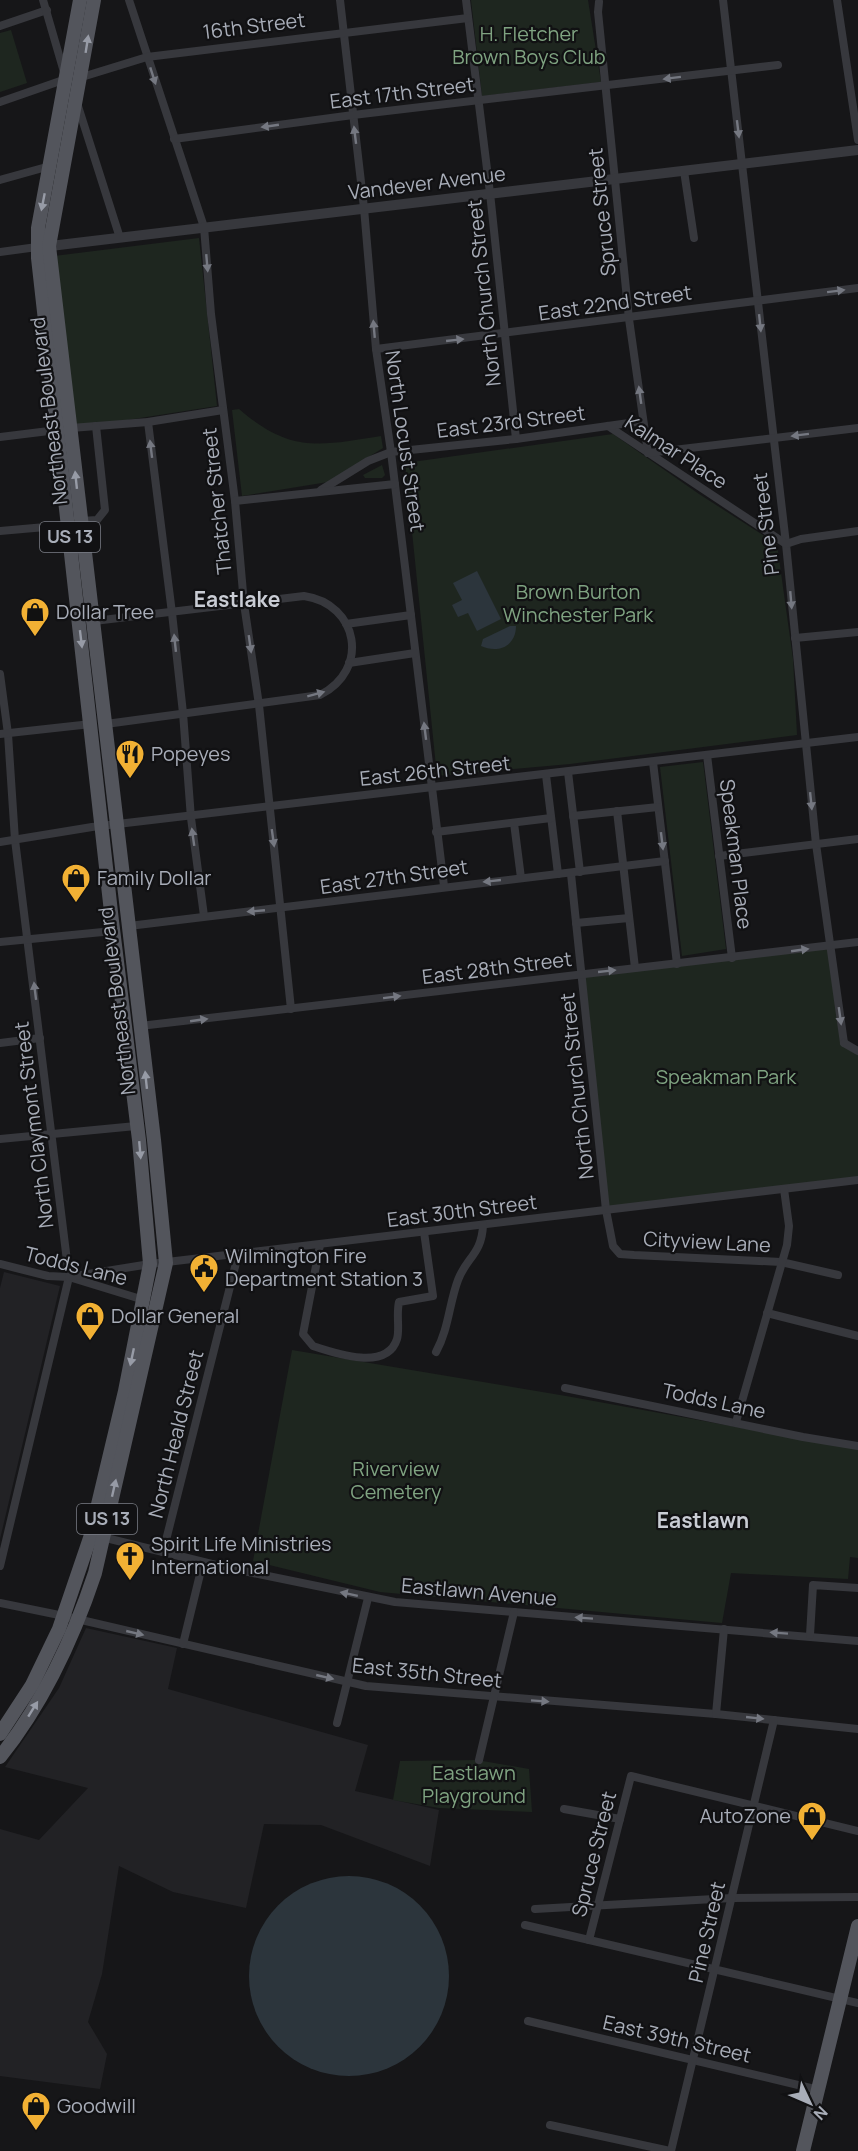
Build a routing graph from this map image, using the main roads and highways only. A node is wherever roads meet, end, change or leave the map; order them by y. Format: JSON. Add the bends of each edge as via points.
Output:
{"nodes":[{"id":1,"x":80,"y":0,"type":"edge"},
{"id":2,"x":94,"y":0,"type":"edge"},
{"id":3,"x":66,"y":80,"type":"junction"},
{"id":4,"x":66,"y":155,"type":"junction"},
{"id":5,"x":43,"y":247,"type":"junction"},
{"id":6,"x":48,"y":352,"type":"junction"},
{"id":7,"x":72,"y":428,"type":"junction"},
{"id":8,"x":75,"y":523,"type":"junction"},
{"id":9,"x":116,"y":947,"type":"junction"},
{"id":10,"x":141,"y":1026,"type":"junction"},
{"id":11,"x":96,"y":1538,"type":"junction"},
{"id":12,"x":0,"y":1734,"type":"edge"},
{"id":13,"x":0,"y":1757,"type":"edge"},
{"id":14,"x":858,"y":1926,"type":"edge"},
{"id":15,"x":803,"y":2151,"type":"edge"}],
"edges":[{"from":1,"to":3,"type":"main road","name":"Northeast Boulevard","number":"US 13"},
{"from":4,"to":2,"type":"main road","name":"Northeast Boulevard","number":"US 13","one_way":true},
{"from":3,"to":4,"type":"main road","via":[[73,90],[64,135]]},
{"from":3,"to":5,"type":"main road","name":"Northeast Boulevard","number":"US 13","one_way":true,"via":[[38,228]]},
{"from":4,"to":5,"type":"main road","name":"Northeast Boulevard","number":"US 13"},
{"from":5,"to":6,"type":"main road","name":"Northeast Boulevard","number":"US 13"},
{"from":5,"to":7,"type":"main road","name":"Northeast Boulevard","number":"US 13"},
{"from":6,"to":7,"type":"main road","via":[[55,367],[63,423]]},
{"from":6,"to":8,"type":"main road","name":"Northeast Boulevard","number":"US 13","via":[[57,430]]},
{"from":8,"to":7,"type":"main road","name":"Northeast Boulevard","number":"US 13","one_way":true},
{"from":8,"to":9,"type":"main road","name":"Northeast Boulevard","number":"US 13","one_way":true,"via":[[91,724]]},
{"from":8,"to":10,"type":"main road","name":"Northeast Boulevard","number":"US 13","via":[[83,581],[92,603]]},
{"from":9,"to":10,"type":"main road","via":[[125,969],[131,1019]]},
{"from":9,"to":11,"type":"main road","name":"Northeast Boulevard","number":"US 13","one_way":true,"via":[[150,1264]]},
{"from":11,"to":10,"type":"main road","name":"Northeast Boulevard","number":"US 13","one_way":true,"via":[[166,1263]]},
{"from":11,"to":12,"type":"main road","number":"US 13","via":[[32,1685]]},
{"from":13,"to":11,"type":"main road","one_way":true,"via":[[44,1692],[78,1620],[75,1606]]},
{"from":14,"to":15,"type":"main road"}]}
